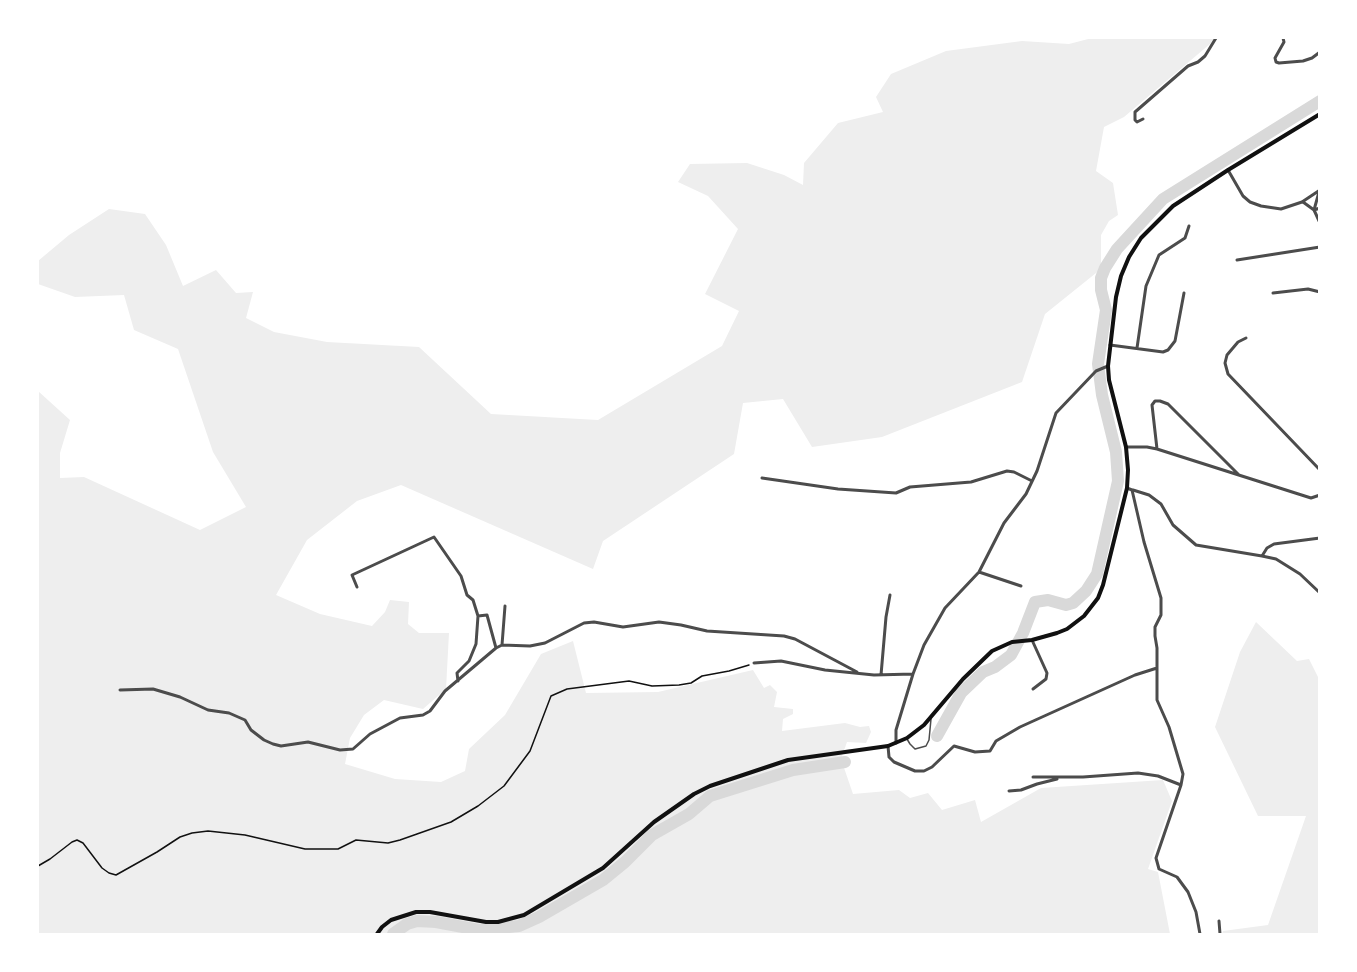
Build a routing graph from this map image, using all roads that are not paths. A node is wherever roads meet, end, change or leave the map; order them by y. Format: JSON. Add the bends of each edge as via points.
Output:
{"nodes":[{"id":1,"x":1216,"y":38,"type":"edge"},
{"id":2,"x":1283,"y":38,"type":"edge"},
{"id":3,"x":1320,"y":52,"type":"edge"},
{"id":4,"x":1320,"y":114,"type":"edge"},
{"id":5,"x":1143,"y":119,"type":"dead end"},
{"id":6,"x":1228,"y":170,"type":"junction"},
{"id":7,"x":1320,"y":191,"type":"edge"},
{"id":8,"x":1302,"y":202,"type":"junction"},
{"id":9,"x":1320,"y":208,"type":"edge"},
{"id":10,"x":1314,"y":210,"type":"junction"},
{"id":11,"x":1320,"y":223,"type":"edge"},
{"id":12,"x":1189,"y":226,"type":"dead end"},
{"id":13,"x":1320,"y":247,"type":"edge"},
{"id":14,"x":1236,"y":260,"type":"dead end"},
{"id":15,"x":1320,"y":292,"type":"edge"},
{"id":16,"x":1184,"y":293,"type":"dead end"},
{"id":17,"x":1273,"y":293,"type":"dead end"},
{"id":18,"x":1246,"y":338,"type":"dead end"},
{"id":19,"x":1110,"y":345,"type":"junction"},
{"id":20,"x":1137,"y":348,"type":"junction"},
{"id":21,"x":1105,"y":367,"type":"junction"},
{"id":22,"x":1126,"y":447,"type":"junction"},
{"id":23,"x":1157,"y":449,"type":"junction"},
{"id":24,"x":1320,"y":470,"type":"edge"},
{"id":25,"x":1239,"y":476,"type":"junction"},
{"id":26,"x":762,"y":478,"type":"dead end"},
{"id":27,"x":1032,"y":481,"type":"junction"},
{"id":28,"x":1130,"y":489,"type":"junction"},
{"id":29,"x":1320,"y":495,"type":"edge"},
{"id":30,"x":1320,"y":538,"type":"edge"},
{"id":31,"x":1263,"y":555,"type":"junction"},
{"id":32,"x":978,"y":572,"type":"junction"},
{"id":33,"x":1021,"y":586,"type":"dead end"},
{"id":34,"x":357,"y":587,"type":"dead end"},
{"id":35,"x":1320,"y":592,"type":"edge"},
{"id":36,"x":890,"y":595,"type":"dead end"},
{"id":37,"x":504,"y":606,"type":"dead end"},
{"id":38,"x":478,"y":616,"type":"junction"},
{"id":39,"x":1032,"y":640,"type":"junction"},
{"id":40,"x":502,"y":645,"type":"junction"},
{"id":41,"x":496,"y":648,"type":"junction"},
{"id":42,"x":754,"y":663,"type":"road end"},
{"id":43,"x":1157,"y":668,"type":"junction"},
{"id":44,"x":857,"y":672,"type":"junction"},
{"id":45,"x":913,"y":674,"type":"junction"},
{"id":46,"x":881,"y":675,"type":"junction"},
{"id":47,"x":458,"y":681,"type":"junction"},
{"id":48,"x":1034,"y":689,"type":"dead end"},
{"id":49,"x":120,"y":690,"type":"dead end"},
{"id":50,"x":932,"y":717,"type":"junction"},
{"id":51,"x":907,"y":738,"type":"junction"},
{"id":52,"x":896,"y":743,"type":"junction"},
{"id":53,"x":888,"y":746,"type":"junction"},
{"id":54,"x":1033,"y":777,"type":"dead end"},
{"id":55,"x":1062,"y":778,"type":"junction"},
{"id":56,"x":1181,"y":785,"type":"junction"},
{"id":57,"x":1009,"y":791,"type":"dead end"},
{"id":58,"x":1219,"y":921,"type":"dead end"},
{"id":59,"x":377,"y":934,"type":"edge"},
{"id":60,"x":1200,"y":934,"type":"edge"},
{"id":61,"x":1220,"y":934,"type":"edge"}],
"edges":[{"from":1,"to":5,"type":"street","via":[[1205,56],[1135,112],[1137,122]]},
{"from":2,"to":3,"type":"street","via":[[1276,62],[1304,61]]},
{"from":4,"to":6,"type":"main road"},
{"from":6,"to":8,"type":"street","via":[[1250,202],[1281,208]]},
{"from":6,"to":19,"type":"main road","via":[[1173,206],[1141,238],[1121,276]]},
{"from":7,"to":8,"type":"street"},
{"from":7,"to":10,"type":"street"},
{"from":8,"to":10,"type":"street"},
{"from":9,"to":10,"type":"street"},
{"from":10,"to":11,"type":"street"},
{"from":12,"to":20,"type":"street","via":[[1185,238],[1159,255],[1146,286]]},
{"from":13,"to":14,"type":"street"},
{"from":15,"to":17,"type":"street","via":[[1308,289]]},
{"from":16,"to":20,"type":"street","via":[[1170,348],[1162,352]]},
{"from":18,"to":24,"type":"street","via":[[1227,354],[1225,369]]},
{"from":19,"to":20,"type":"street"},
{"from":19,"to":21,"type":"main road"},
{"from":21,"to":22,"type":"main road"},
{"from":21,"to":27,"type":"street","via":[[1096,371],[1056,413]]},
{"from":22,"to":23,"type":"street"},
{"from":22,"to":28,"type":"main road"},
{"from":23,"to":25,"type":"street"},
{"from":23,"to":25,"type":"street","via":[[1152,405],[1160,401],[1168,404]]},
{"from":25,"to":29,"type":"street","via":[[1311,498]]},
{"from":26,"to":27,"type":"street","via":[[896,493],[910,487],[971,482],[1007,471]]},
{"from":27,"to":32,"type":"street"},
{"from":28,"to":31,"type":"street","via":[[1161,504],[1173,525],[1196,546]]},
{"from":28,"to":39,"type":"main road","via":[[1098,598],[1067,629]]},
{"from":28,"to":43,"type":"street","via":[[1161,598],[1161,615],[1155,627]]},
{"from":30,"to":31,"type":"street","via":[[1274,544]]},
{"from":31,"to":35,"type":"street","via":[[1287,565]]},
{"from":32,"to":33,"type":"street"},
{"from":32,"to":45,"type":"street","via":[[945,608]]},
{"from":34,"to":38,"type":"street","via":[[352,575],[434,537],[461,576]]},
{"from":36,"to":46,"type":"street"},
{"from":37,"to":40,"type":"street"},
{"from":38,"to":41,"type":"street","via":[[487,615]]},
{"from":38,"to":47,"type":"street","via":[[476,644],[469,661],[458,673]]},
{"from":39,"to":48,"type":"street","via":[[1047,674]]},
{"from":39,"to":50,"type":"main road","via":[[999,646],[983,658]]},
{"from":40,"to":41,"type":"street"},
{"from":40,"to":44,"type":"street","via":[[545,643],[584,623],[622,627],[659,622],[707,631],[784,636]]},
{"from":41,"to":47,"type":"street"},
{"from":42,"to":44,"type":"street","via":[[781,661]]},
{"from":43,"to":53,"type":"street","via":[[1020,727],[996,741],[990,752],[954,746],[928,770],[915,771],[894,762]]},
{"from":43,"to":56,"type":"street","via":[[1157,700],[1183,774]]},
{"from":44,"to":46,"type":"street"},
{"from":45,"to":46,"type":"street"},
{"from":45,"to":52,"type":"street","via":[[896,730]]},
{"from":47,"to":49,"type":"street","via":[[430,711],[400,718],[370,734],[353,749],[340,750],[308,742],[273,744],[235,715],[208,710],[153,688]]},
{"from":50,"to":51,"type":"main road"},
{"from":50,"to":51,"type":"lane","via":[[926,746],[912,747]]},
{"from":51,"to":52,"type":"main road"},
{"from":52,"to":53,"type":"main road"},
{"from":53,"to":59,"type":"main road","via":[[788,760],[710,786],[677,804],[603,868],[524,915],[492,922],[416,912],[392,920]]},
{"from":54,"to":55,"type":"street"},
{"from":55,"to":56,"type":"street","via":[[1138,772]]},
{"from":55,"to":57,"type":"street"},
{"from":56,"to":60,"type":"street","via":[[1156,858],[1159,869],[1177,877],[1188,892]]},
{"from":58,"to":61,"type":"street"}]}
